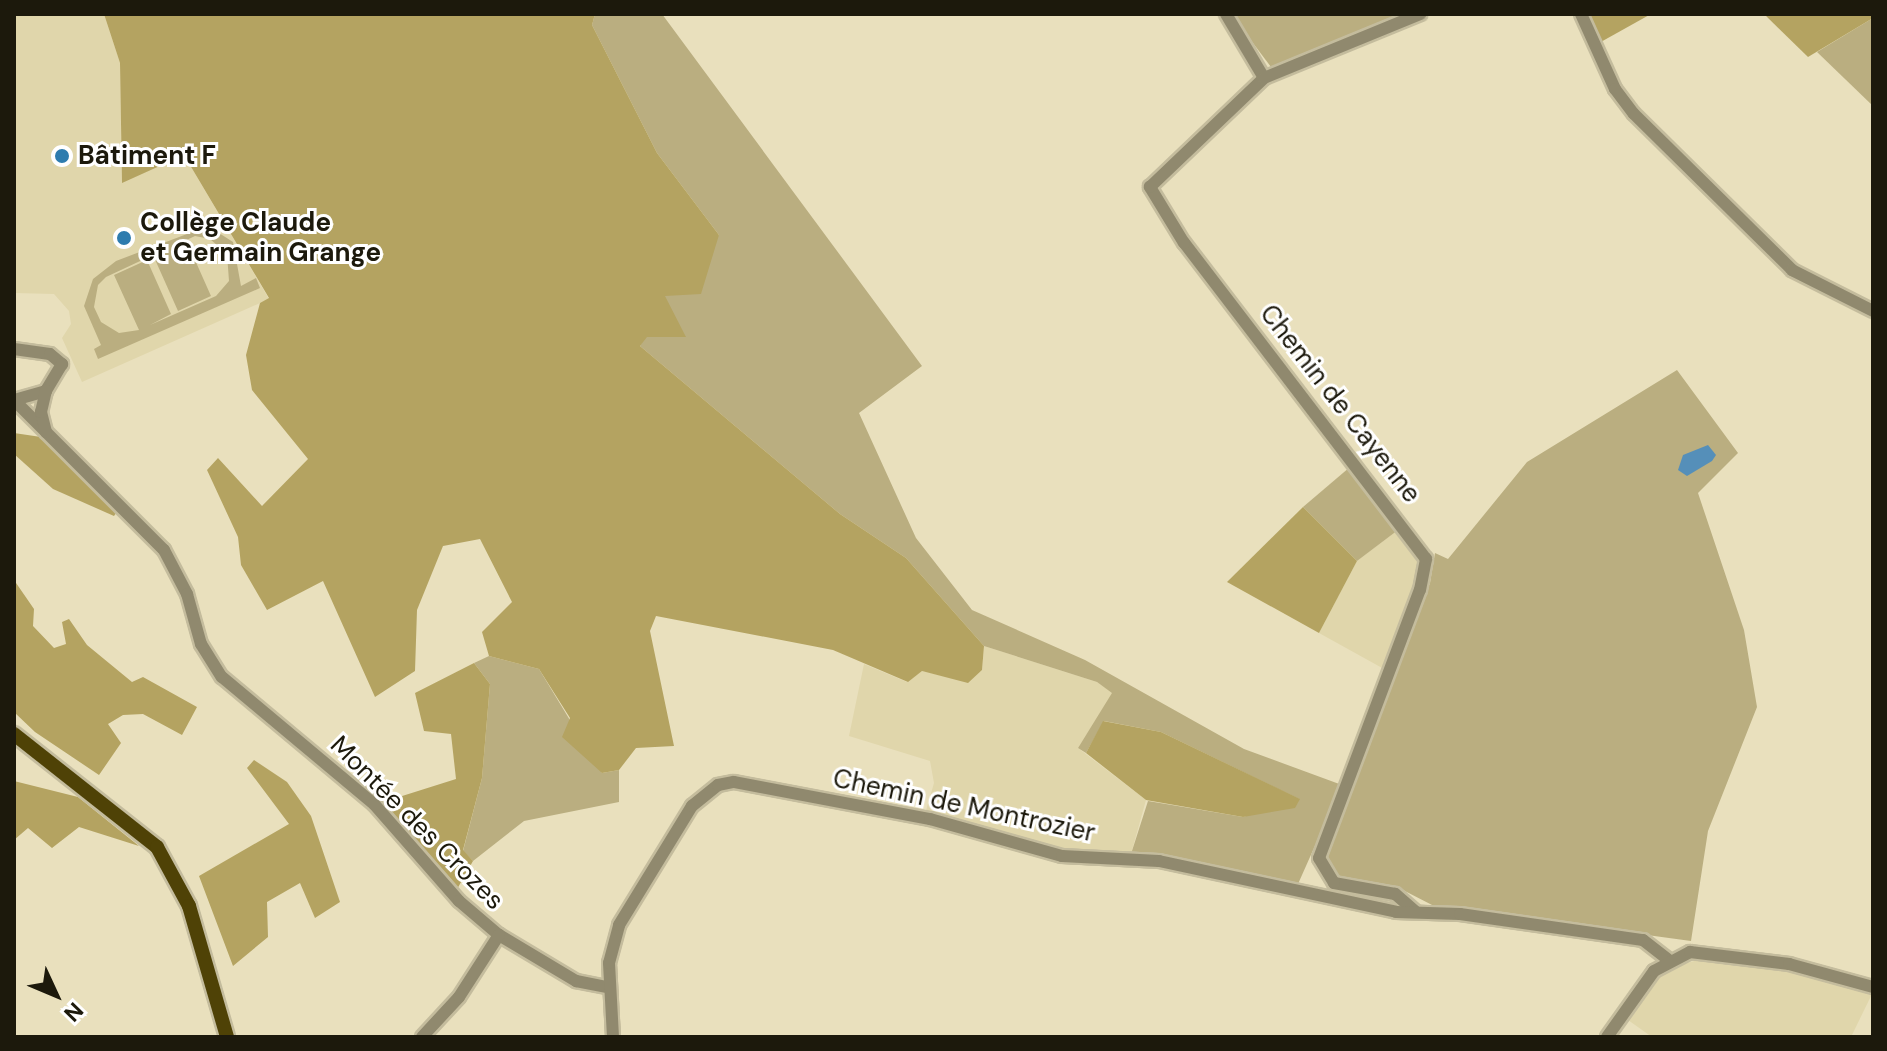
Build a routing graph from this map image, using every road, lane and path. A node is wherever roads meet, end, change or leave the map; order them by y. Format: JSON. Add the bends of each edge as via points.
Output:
{"nodes":[{"id":1,"x":1226,"y":14,"type":"edge"},
{"id":2,"x":1420,"y":14,"type":"edge"},
{"id":3,"x":1581,"y":14,"type":"edge"},
{"id":4,"x":1264,"y":78,"type":"junction"},
{"id":5,"x":1873,"y":311,"type":"edge"},
{"id":6,"x":14,"y":349,"type":"edge"},
{"id":7,"x":46,"y":391,"type":"junction"},
{"id":8,"x":14,"y":400,"type":"edge"},
{"id":9,"x":47,"y":435,"type":"junction"},
{"id":10,"x":14,"y":734,"type":"edge"},
{"id":11,"x":1416,"y":912,"type":"junction"},
{"id":12,"x":499,"y":935,"type":"junction"},
{"id":13,"x":1667,"y":959,"type":"junction"},
{"id":14,"x":608,"y":987,"type":"junction"},
{"id":15,"x":1873,"y":987,"type":"edge"},
{"id":16,"x":227,"y":1037,"type":"edge"},
{"id":17,"x":422,"y":1037,"type":"edge"},
{"id":18,"x":613,"y":1037,"type":"edge"},
{"id":19,"x":1607,"y":1037,"type":"edge"}],
"edges":[{"from":1,"to":4,"type":"street"},
{"from":2,"to":4,"type":"street","name":"Chemin de Cayenne"},
{"from":3,"to":5,"type":"street","via":[[1615,89],[1634,114],[1792,270]]},
{"from":4,"to":11,"type":"street","name":"Chemin de Cayenne","via":[[1150,187],[1184,243],[1426,559],[1420,590],[1319,858],[1334,883],[1395,894]]},
{"from":6,"to":7,"type":"street","via":[[60,359],[60,375]]},
{"from":7,"to":8,"type":"street","name":"Montée des Crozes"},
{"from":7,"to":9,"type":"street","via":[[41,412]]},
{"from":8,"to":9,"type":"street","name":"Montée des Crozes"},
{"from":9,"to":12,"type":"street","name":"Montée des Crozes","via":[[164,550],[187,594],[201,644],[222,677],[374,804],[459,901]]},
{"from":10,"to":16,"type":"main road","via":[[157,847],[189,906]]},
{"from":11,"to":13,"type":"street","name":"Chemin de Montrozier","via":[[1643,940]]},
{"from":11,"to":14,"type":"street","name":"Chemin de Montrozier","via":[[1159,861],[1062,856],[930,819],[734,782],[704,794],[680,822],[619,925]]},
{"from":12,"to":14,"type":"street","name":"Montée des Crozes","via":[[576,981]]},
{"from":12,"to":17,"type":"street","via":[[459,997]]},
{"from":13,"to":15,"type":"street","via":[[1690,952],[1736,957]]},
{"from":13,"to":19,"type":"street"},
{"from":14,"to":18,"type":"street","name":"Chemin de Montrozier"}]}
